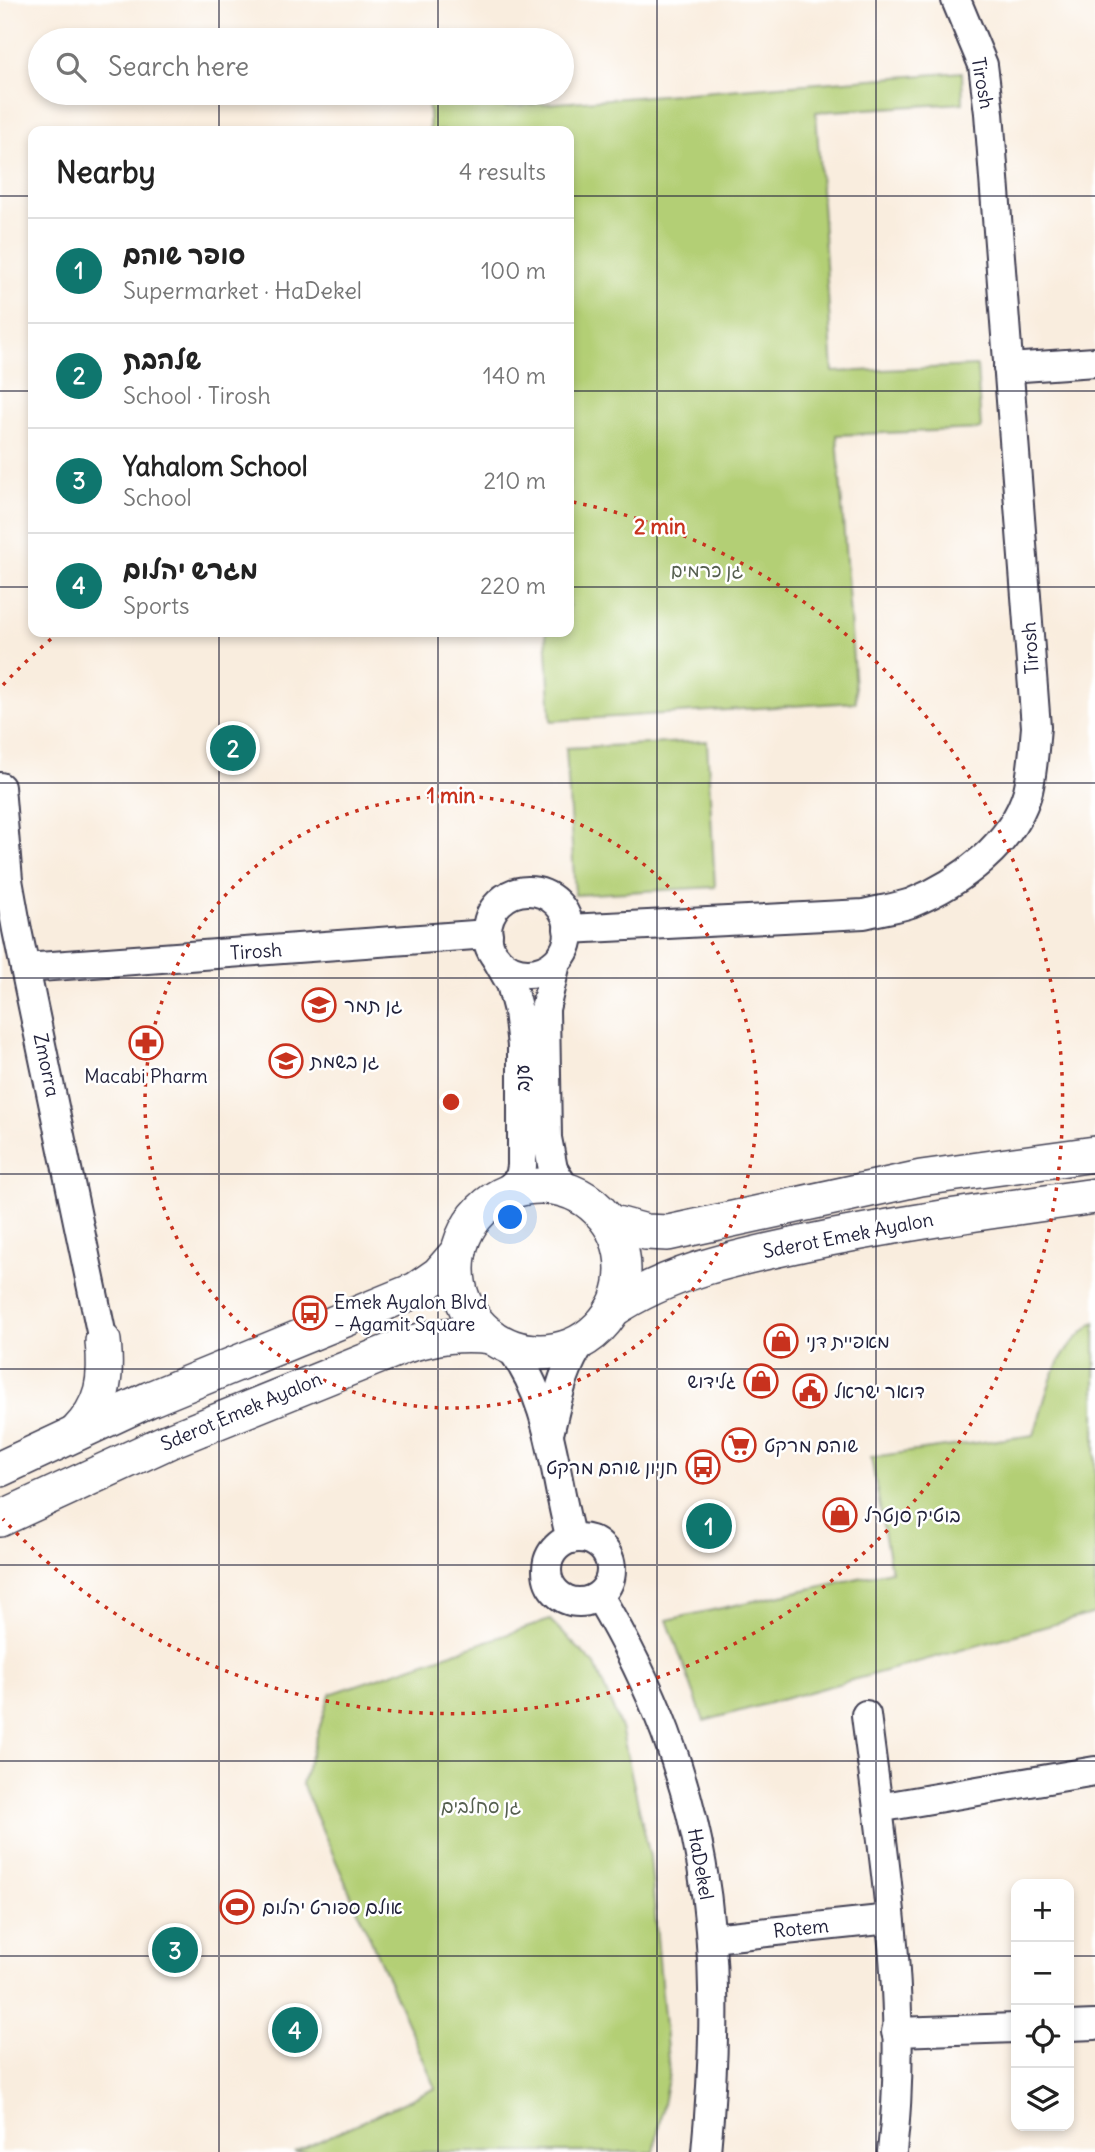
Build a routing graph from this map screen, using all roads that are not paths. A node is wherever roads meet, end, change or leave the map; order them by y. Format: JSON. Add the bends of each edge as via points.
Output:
{"nodes":[{"id":1,"x":956,"y":0,"type":"edge"},
{"id":2,"x":1095,"y":362,"type":"edge"},
{"id":3,"x":1008,"y":368,"type":"junction"},
{"id":4,"x":0,"y":788,"type":"edge"},
{"id":5,"x":568,"y":929,"type":"junction"},
{"id":6,"x":491,"y":945,"type":"junction"},
{"id":7,"x":555,"y":963,"type":"junction"},
{"id":8,"x":24,"y":968,"type":"junction"},
{"id":9,"x":1095,"y":1154,"type":"edge"},
{"id":10,"x":566,"y":1190,"type":"junction"},
{"id":11,"x":1095,"y":1196,"type":"edge"},
{"id":12,"x":500,"y":1197,"type":"junction"},
{"id":13,"x":609,"y":1222,"type":"junction"},
{"id":14,"x":459,"y":1251,"type":"junction"},
{"id":15,"x":612,"y":1310,"type":"junction"},
{"id":16,"x":583,"y":1340,"type":"junction"},
{"id":17,"x":103,"y":1341,"type":"junction"},
{"id":18,"x":500,"y":1341,"type":"junction"},
{"id":19,"x":170,"y":1391,"type":"junction"},
{"id":20,"x":550,"y":1433,"type":"junction"},
{"id":21,"x":75,"y":1435,"type":"junction"},
{"id":22,"x":0,"y":1469,"type":"edge"},
{"id":23,"x":0,"y":1519,"type":"edge"},
{"id":24,"x":571,"y":1539,"type":"junction"},
{"id":25,"x":599,"y":1596,"type":"junction"},
{"id":26,"x":866,"y":1715,"type":"dead end"},
{"id":27,"x":1095,"y":1771,"type":"edge"},
{"id":28,"x":878,"y":1808,"type":"junction"},
{"id":29,"x":891,"y":1919,"type":"junction"},
{"id":30,"x":712,"y":1938,"type":"junction"},
{"id":31,"x":1095,"y":2025,"type":"edge"},
{"id":32,"x":1074,"y":2026,"type":"edge"},
{"id":33,"x":1011,"y":2028,"type":"edge"},
{"id":34,"x":896,"y":2032,"type":"junction"},
{"id":35,"x":706,"y":2152,"type":"edge"},
{"id":36,"x":892,"y":2152,"type":"edge"}],
"edges":[{"from":1,"to":3,"type":"street","name":"Tirosh","via":[[983,65]]},
{"from":2,"to":3,"type":"street"},
{"from":3,"to":5,"type":"street","name":"Tirosh","via":[[1035,727],[1027,792],[994,849],[931,894],[864,914]]},
{"from":4,"to":8,"type":"street","name":"Zmorra","via":[[8,880]]},
{"from":5,"to":6,"type":"street","via":[[553,900],[530,892],[516,893],[493,911]]},
{"from":5,"to":7,"type":"street","via":[[564,951]]},
{"from":6,"to":7,"type":"street","via":[[504,966],[517,972],[543,970]]},
{"from":6,"to":8,"type":"street","name":"Tirosh"},
{"from":6,"to":12,"type":"street","name":"ענב","via":[[511,984],[522,1045],[522,1166],[520,1178]]},
{"from":7,"to":10,"type":"street","name":"ענב","via":[[545,1009],[547,1138],[553,1169]]},
{"from":8,"to":17,"type":"street","name":"Zmorra"},
{"from":9,"to":13,"type":"main road","via":[[849,1191],[668,1233]]},
{"from":10,"to":12,"type":"main road","via":[[540,1186]]},
{"from":10,"to":13,"type":"main road","via":[[588,1201]]},
{"from":11,"to":15,"type":"main road","name":"Sderot Emek Ayalon","via":[[928,1219],[758,1253],[641,1291]]},
{"from":12,"to":14,"type":"main road","via":[[478,1213]]},
{"from":13,"to":15,"type":"main road","via":[[623,1266],[621,1289]]},
{"from":14,"to":18,"type":"main road","via":[[462,1299],[474,1320]]},
{"from":14,"to":19,"type":"main road","via":[[439,1274],[416,1290]]},
{"from":15,"to":16,"type":"main road"},
{"from":16,"to":18,"type":"main road","via":[[554,1351],[531,1351]]},
{"from":16,"to":20,"type":"street","via":[[560,1383]]},
{"from":17,"to":19,"type":"main road","via":[[132,1378]]},
{"from":17,"to":21,"type":"main road","via":[[105,1382],[100,1401]]},
{"from":18,"to":20,"type":"street","via":[[526,1368]]},
{"from":18,"to":23,"type":"main road","name":"Sderot Emek Ayalon","via":[[457,1334],[406,1345],[169,1441]]},
{"from":19,"to":21,"type":"main road"},
{"from":20,"to":24,"type":"street"},
{"from":21,"to":22,"type":"main road"},
{"from":24,"to":25,"type":"street","via":[[589,1539],[607,1553],[611,1578]]},
{"from":24,"to":25,"type":"street","via":[[553,1552],[548,1562],[549,1583],[565,1600],[576,1603]]},
{"from":25,"to":30,"type":"street","name":"HaDekel","via":[[650,1692],[670,1741],[700,1848]]},
{"from":26,"to":28,"type":"street"},
{"from":27,"to":28,"type":"street"},
{"from":28,"to":29,"type":"street"},
{"from":29,"to":30,"type":"street","name":"Rotem"},
{"from":29,"to":34,"type":"street"},
{"from":30,"to":35,"type":"street","name":"HaDekel","via":[[715,2012]]},
{"from":31,"to":32,"type":"street"},
{"from":33,"to":34,"type":"street"},
{"from":34,"to":36,"type":"street"}]}
